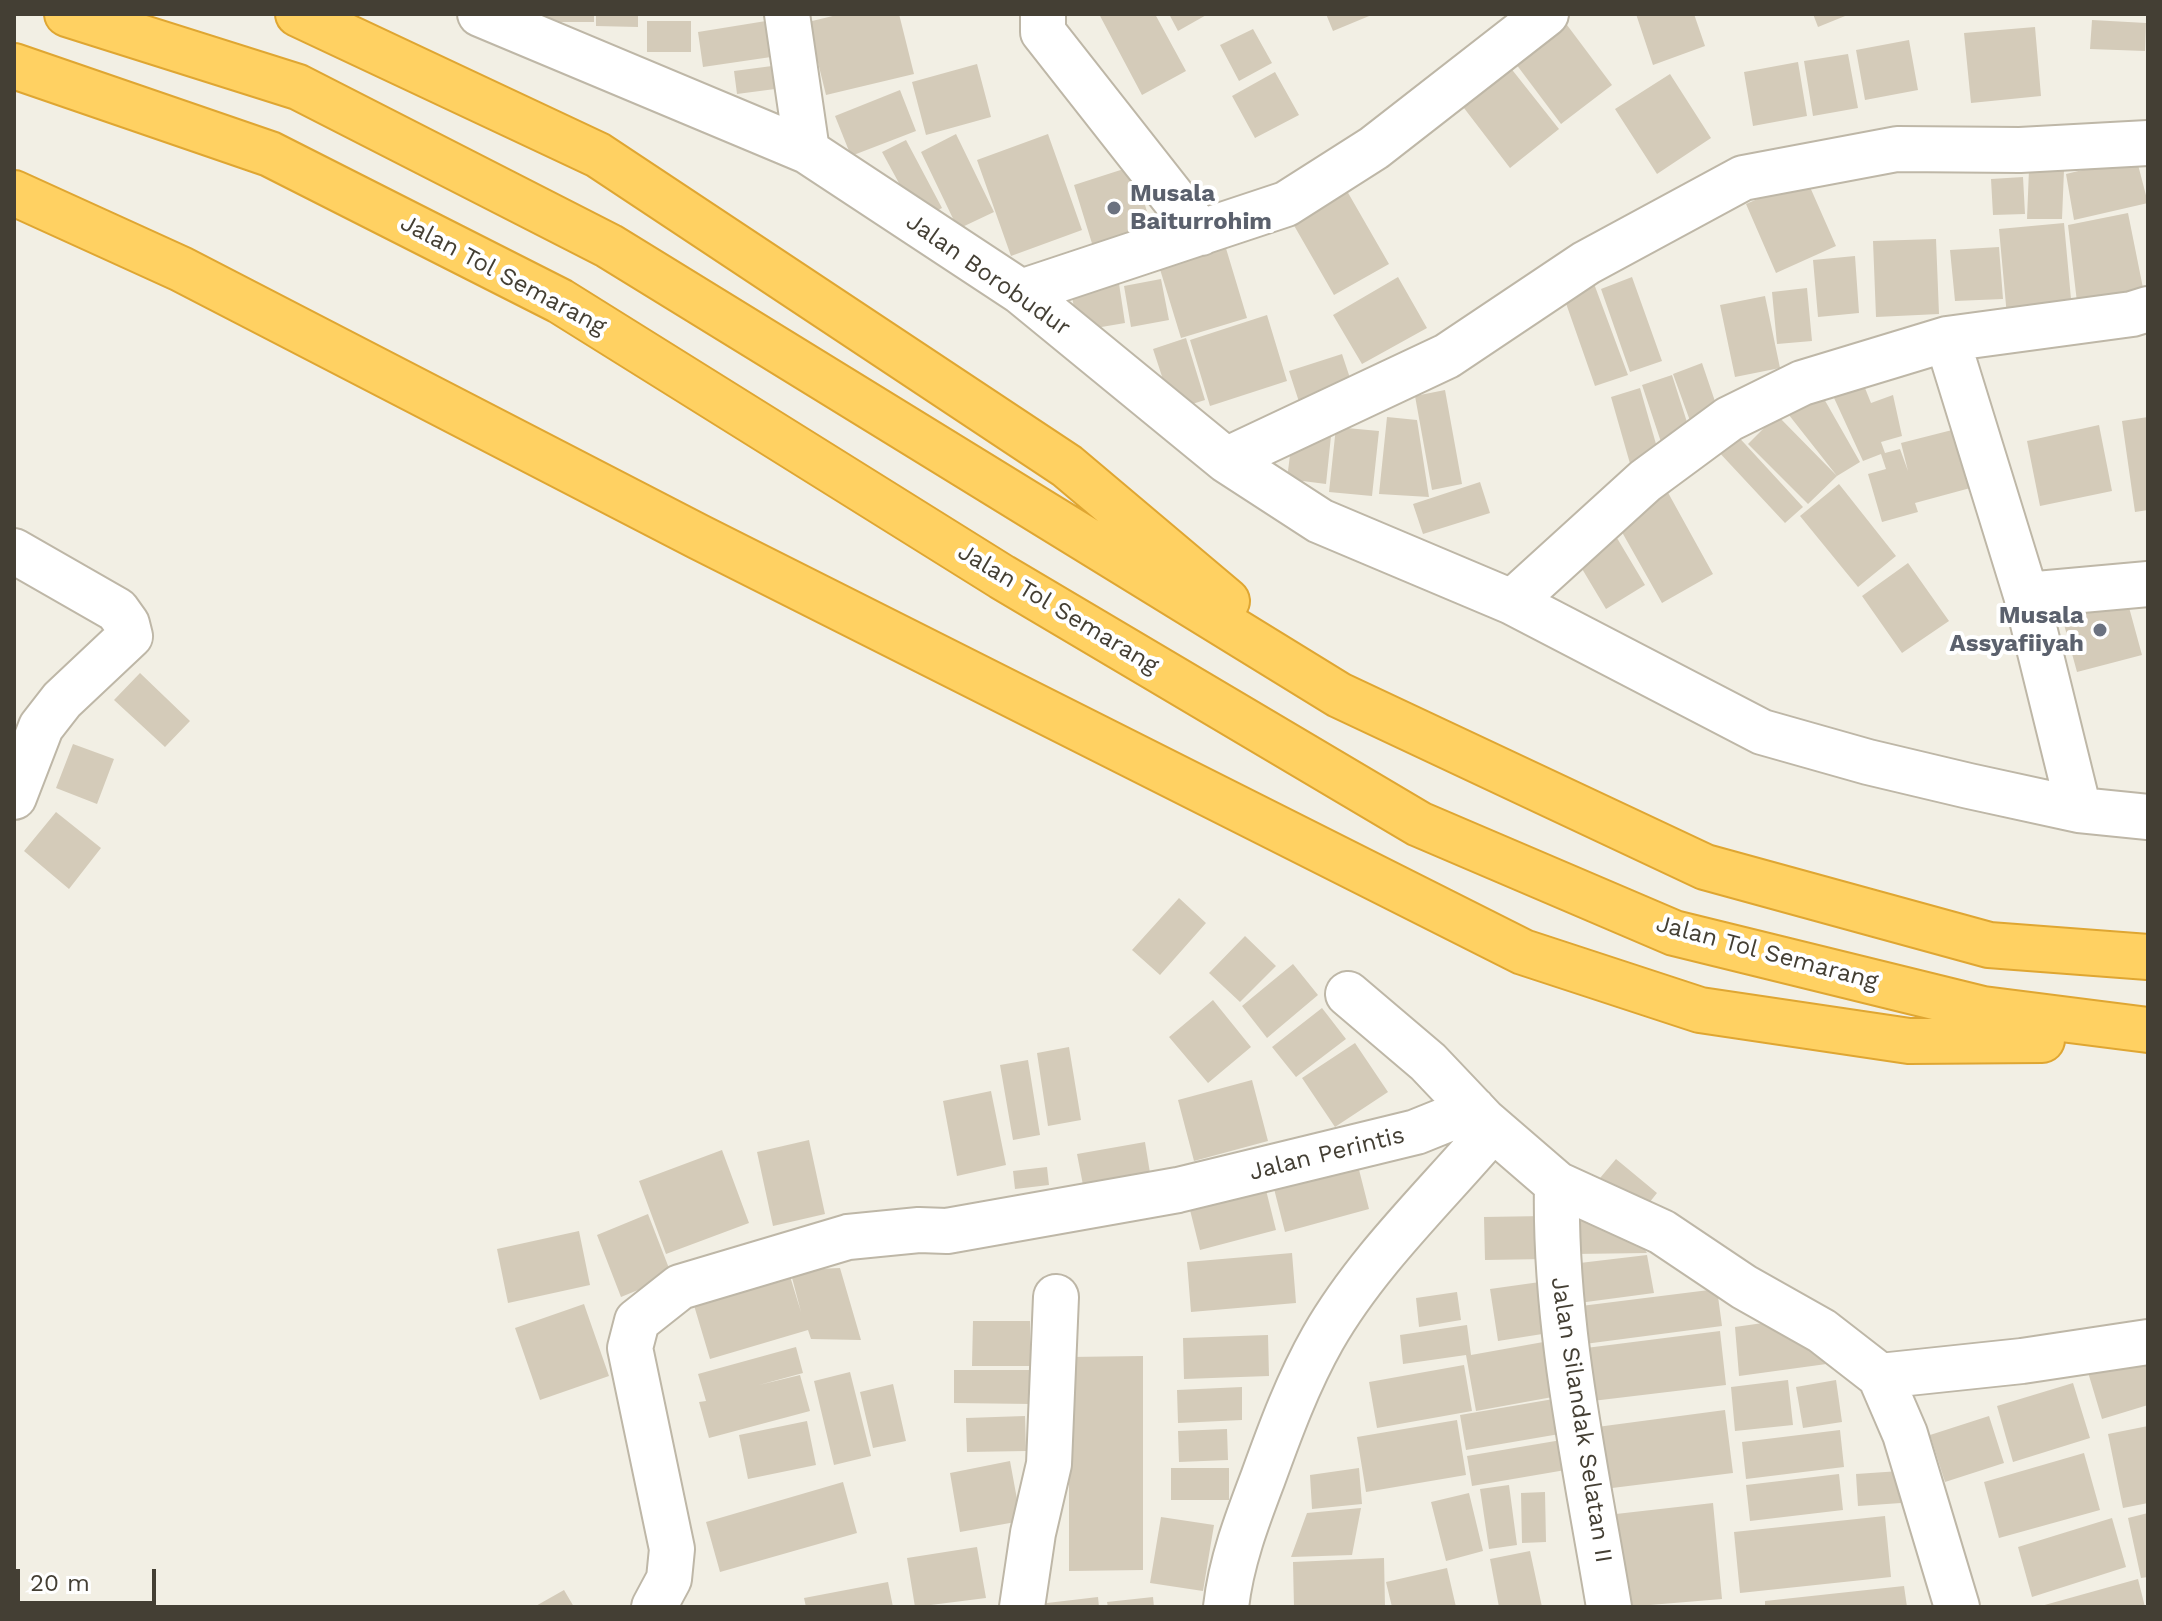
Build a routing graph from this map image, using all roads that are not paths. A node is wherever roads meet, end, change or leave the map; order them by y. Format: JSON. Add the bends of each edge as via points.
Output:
{"nodes":[{"id":1,"x":67,"y":14,"type":"edge"},
{"id":2,"x":298,"y":14,"type":"edge"},
{"id":3,"x":787,"y":14,"type":"edge"},
{"id":4,"x":1043,"y":14,"type":"edge"},
{"id":5,"x":1546,"y":14,"type":"edge"},
{"id":6,"x":489,"y":16,"type":"edge"},
{"id":7,"x":14,"y":66,"type":"edge"},
{"id":8,"x":2148,"y":143,"type":"edge"},
{"id":9,"x":807,"y":151,"type":"junction"},
{"id":10,"x":14,"y":193,"type":"edge"},
{"id":11,"x":1201,"y":233,"type":"junction"},
{"id":12,"x":1021,"y":292,"type":"junction"},
{"id":13,"x":2148,"y":309,"type":"edge"},
{"id":14,"x":1947,"y":339,"type":"junction"},
{"id":15,"x":1226,"y":460,"type":"junction"},
{"id":16,"x":14,"y":551,"type":"edge"},
{"id":17,"x":2148,"y":584,"type":"edge"},
{"id":18,"x":2026,"y":595,"type":"junction"},
{"id":19,"x":1512,"y":602,"type":"junction"},
{"id":20,"x":1339,"y":695,"type":"junction"},
{"id":21,"x":28,"y":716,"type":"edge"},
{"id":22,"x":14,"y":797,"type":"edge"},
{"id":23,"x":2079,"y":810,"type":"junction"},
{"id":24,"x":2148,"y":817,"type":"edge"},
{"id":25,"x":2148,"y":957,"type":"edge"},
{"id":26,"x":1348,"y":994,"type":"dead end"},
{"id":27,"x":2148,"y":1030,"type":"edge"},
{"id":28,"x":2148,"y":1039,"type":"edge"},
{"id":29,"x":1483,"y":1119,"type":"junction"},
{"id":30,"x":1557,"y":1184,"type":"junction"},
{"id":31,"x":1056,"y":1297,"type":"dead end"},
{"id":32,"x":2148,"y":1342,"type":"edge"},
{"id":33,"x":1880,"y":1376,"type":"junction"},
{"id":34,"x":654,"y":1607,"type":"edge"},
{"id":35,"x":1022,"y":1607,"type":"edge"},
{"id":36,"x":1226,"y":1607,"type":"edge"},
{"id":37,"x":1609,"y":1607,"type":"edge"},
{"id":38,"x":1957,"y":1607,"type":"edge"}],
"edges":[{"from":1,"to":20,"type":"highway","via":[[298,87],[609,246]]},
{"from":2,"to":20,"type":"highway","via":[[598,155],[1067,466]]},
{"from":3,"to":9,"type":"street"},
{"from":4,"to":11,"type":"street","via":[[1043,32]]},
{"from":5,"to":11,"type":"street","via":[[1374,148],[1286,204]]},
{"from":6,"to":9,"type":"street","name":"Jalan Borobudur"},
{"from":7,"to":27,"type":"highway","name":"Jalan Tol Semarang","via":[[270,154],[560,301],[1002,577],[1419,824],[1674,933],[1983,1009]]},
{"from":8,"to":15,"type":"street","via":[[1897,149],[1743,178],[1586,263],[1447,356]]},
{"from":9,"to":12,"type":"street","name":"Jalan Borobudur"},
{"from":10,"to":28,"type":"highway","via":[[181,269],[713,545],[1523,952],[1700,1010],[1909,1041]]},
{"from":11,"to":12,"type":"street"},
{"from":12,"to":15,"type":"street","name":"Jalan Borobudur"},
{"from":13,"to":14,"type":"street"},
{"from":14,"to":18,"type":"street"},
{"from":14,"to":19,"type":"street","via":[[1802,383],[1729,419],[1645,481]]},
{"from":15,"to":19,"type":"street","name":"Jalan Borobudur","via":[[1320,521]]},
{"from":16,"to":21,"type":"street","via":[[117,610],[130,636],[62,700]]},
{"from":17,"to":18,"type":"street"},
{"from":18,"to":23,"type":"street"},
{"from":19,"to":23,"type":"street","name":"Jalan Borobudur","via":[[1762,732]]},
{"from":20,"to":25,"type":"highway","via":[[1705,867],[1989,945]]},
{"from":21,"to":22,"type":"street"},
{"from":23,"to":24,"type":"street","name":"Jalan Borobudur"},
{"from":26,"to":29,"type":"street","via":[[1428,1062]]},
{"from":29,"to":30,"type":"street"},
{"from":29,"to":34,"type":"street","name":"Jalan Perintis","via":[[1178,1190],[947,1231],[833,1242],[680,1287],[637,1321],[630,1348],[672,1549],[669,1579]]},
{"from":29,"to":36,"type":"street","via":[[1324,1336],[1252,1505]]},
{"from":30,"to":33,"type":"street","via":[[1662,1232],[1822,1331]]},
{"from":30,"to":37,"type":"street","name":"Jalan Silandak Selatan II","via":[[1561,1323]]},
{"from":31,"to":35,"type":"street","via":[[1049,1464]]},
{"from":32,"to":33,"type":"street"},
{"from":33,"to":38,"type":"street","via":[[1905,1434]]}]}
